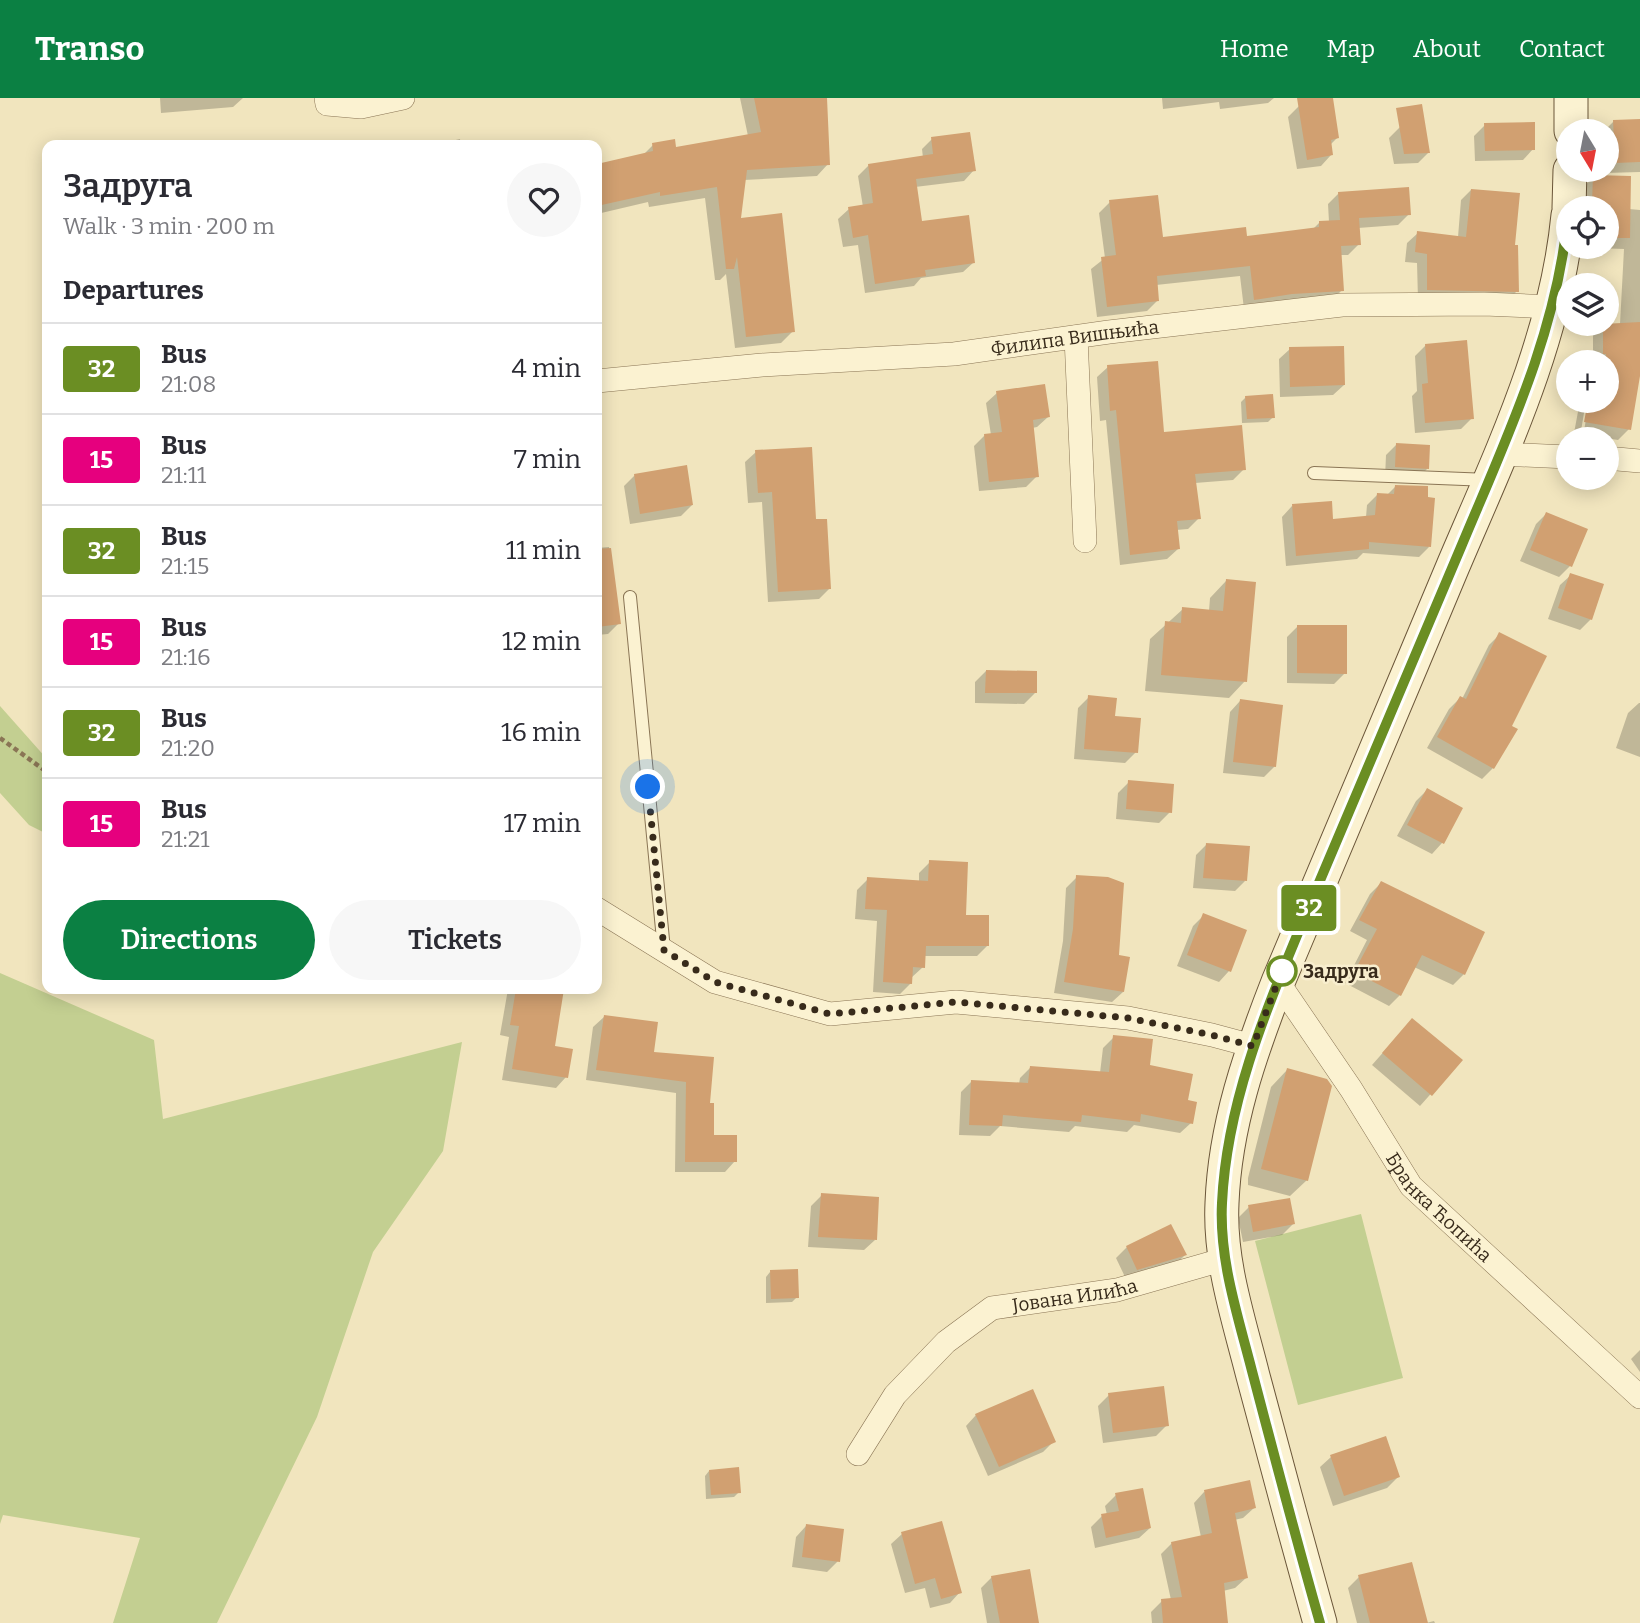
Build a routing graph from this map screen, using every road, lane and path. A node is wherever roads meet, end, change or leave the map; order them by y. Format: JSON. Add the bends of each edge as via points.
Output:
{"nodes":[{"id":1,"x":326,"y":98,"type":"edge"},
{"id":2,"x":402,"y":98,"type":"edge"},
{"id":3,"x":1571,"y":98,"type":"edge"},
{"id":4,"x":1571,"y":119,"type":"edge"},
{"id":5,"x":1563,"y":259,"type":"edge"},
{"id":6,"x":1552,"y":307,"type":"junction"},
{"id":7,"x":1076,"y":337,"type":"junction"},
{"id":8,"x":602,"y":381,"type":"edge"},
{"id":9,"x":1556,"y":459,"type":"edge"},
{"id":10,"x":1619,"y":459,"type":"edge"},
{"id":11,"x":1640,"y":461,"type":"edge"},
{"id":12,"x":1494,"y":467,"type":"junction"},
{"id":13,"x":1314,"y":473,"type":"dead end"},
{"id":14,"x":1085,"y":541,"type":"dead end"},
{"id":15,"x":630,"y":597,"type":"dead end"},
{"id":16,"x":0,"y":738,"type":"edge"},
{"id":17,"x":42,"y":768,"type":"edge"},
{"id":18,"x":602,"y":912,"type":"edge"},
{"id":19,"x":664,"y":950,"type":"junction"},
{"id":20,"x":1278,"y":982,"type":"junction"},
{"id":21,"x":1253,"y":1046,"type":"junction"},
{"id":22,"x":1225,"y":1259,"type":"junction"},
{"id":23,"x":1640,"y":1397,"type":"edge"},
{"id":24,"x":858,"y":1454,"type":"dead end"},
{"id":25,"x":1320,"y":1623,"type":"edge"}],
"edges":[{"from":1,"to":2,"type":"street","via":[[327,104],[361,107]]},
{"from":3,"to":4,"type":"street"},
{"from":5,"to":6,"type":"street"},
{"from":6,"to":7,"type":"street","name":"Филипа Вишњића","via":[[1342,305]]},
{"from":6,"to":12,"type":"street","via":[[1538,359]]},
{"from":7,"to":8,"type":"street","name":"Филипа Вишњића","via":[[954,354]]},
{"from":7,"to":14,"type":"street"},
{"from":9,"to":12,"type":"street"},
{"from":10,"to":11,"type":"street"},
{"from":12,"to":13,"type":"lane"},
{"from":12,"to":20,"type":"street"},
{"from":15,"to":19,"type":"lane"},
{"from":16,"to":17,"type":"path"},
{"from":18,"to":19,"type":"street"},
{"from":19,"to":21,"type":"street","via":[[715,982],[830,1014],[956,1002],[1128,1018]]},
{"from":20,"to":21,"type":"street"},
{"from":20,"to":23,"type":"street","name":"Бранка Ћопића","via":[[1411,1186]]},
{"from":21,"to":22,"type":"street","via":[[1227,1152],[1222,1204]]},
{"from":22,"to":24,"type":"street","name":"Јована Илића","via":[[1117,1290],[992,1308],[946,1342],[895,1395]]},
{"from":22,"to":25,"type":"street"}]}
